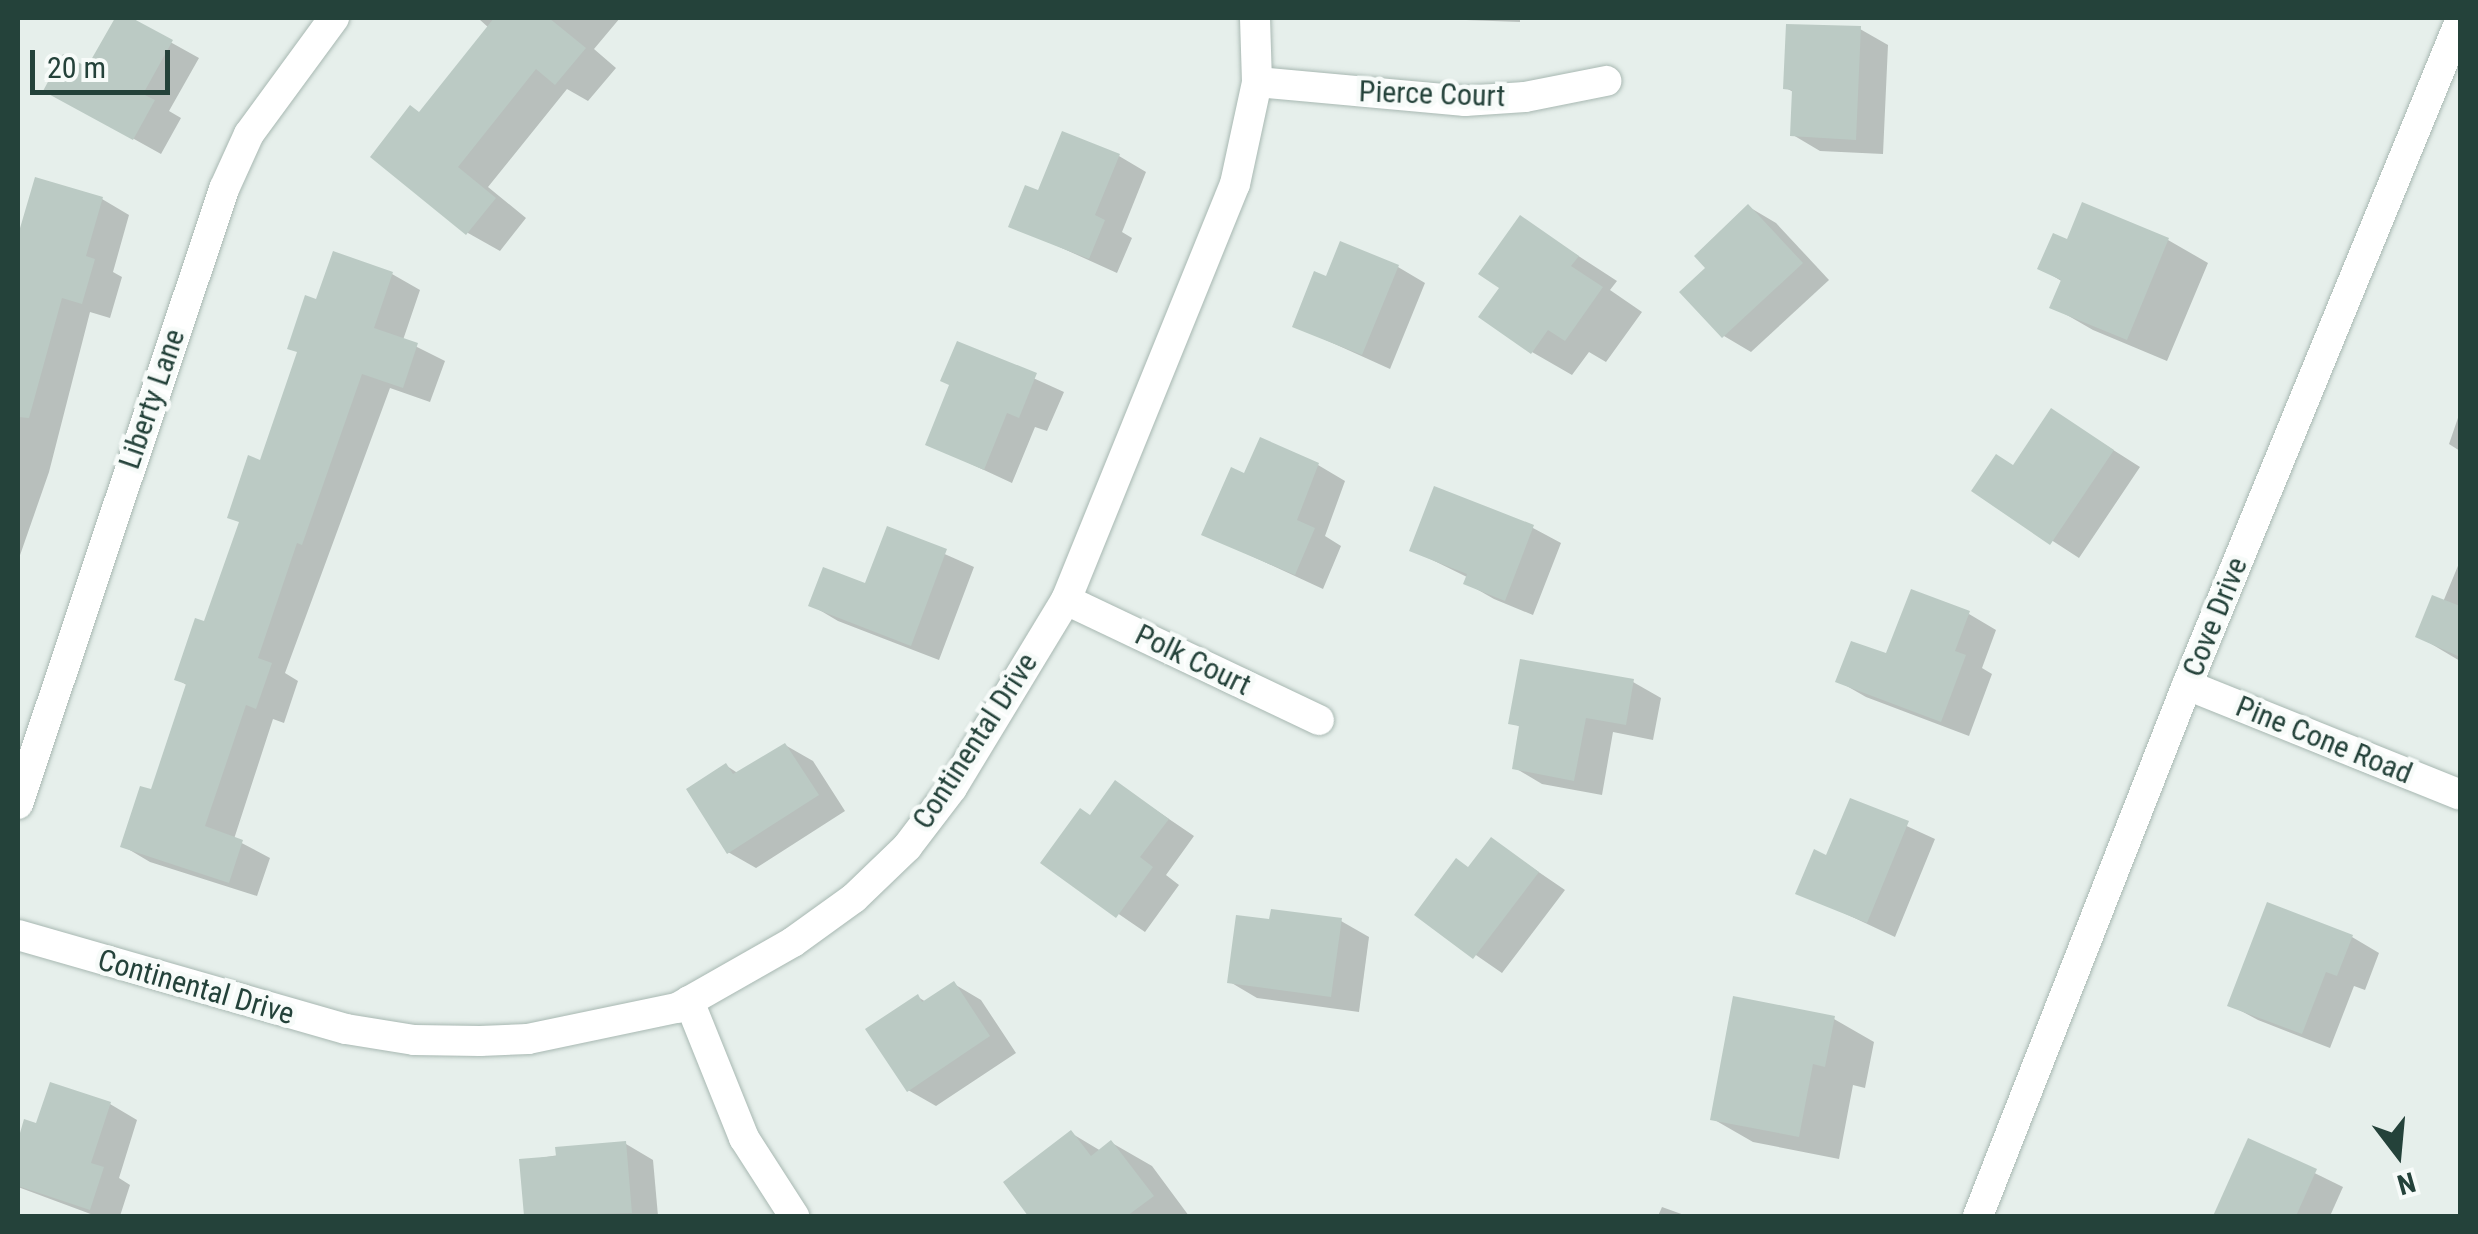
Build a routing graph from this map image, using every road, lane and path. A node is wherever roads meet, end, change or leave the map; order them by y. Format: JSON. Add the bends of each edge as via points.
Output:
{"nodes":[{"id":1,"x":334,"y":18,"type":"edge"},
{"id":2,"x":1256,"y":18,"type":"edge"},
{"id":3,"x":2460,"y":21,"type":"edge"},
{"id":4,"x":1606,"y":81,"type":"dead end"},
{"id":5,"x":1257,"y":82,"type":"junction"},
{"id":6,"x":1066,"y":600,"type":"junction"},
{"id":7,"x":2187,"y":685,"type":"junction"},
{"id":8,"x":1319,"y":720,"type":"dead end"},
{"id":9,"x":2460,"y":795,"type":"edge"},
{"id":10,"x":18,"y":804,"type":"edge"},
{"id":11,"x":18,"y":936,"type":"edge"},
{"id":12,"x":689,"y":1001,"type":"junction"},
{"id":13,"x":794,"y":1216,"type":"edge"},
{"id":14,"x":1978,"y":1216,"type":"edge"}],
"edges":[{"from":1,"to":10,"type":"street","name":"Liberty Lane","via":[[249,134],[224,188]]},
{"from":2,"to":5,"type":"street","name":"Continental Drive"},
{"from":3,"to":7,"type":"street","name":"Cove Drive"},
{"from":4,"to":5,"type":"street","name":"Pierce Court","via":[[1525,97],[1464,100]]},
{"from":5,"to":6,"type":"street","name":"Continental Drive","via":[[1234,184]]},
{"from":6,"to":8,"type":"street","name":"Polk Court"},
{"from":6,"to":12,"type":"street","name":"Continental Drive","via":[[952,788],[906,847],[854,898],[793,942]]},
{"from":7,"to":9,"type":"street","name":"Pine Cone Road"},
{"from":7,"to":14,"type":"street","name":"Cove Drive"},
{"from":11,"to":12,"type":"street","name":"Continental Drive","via":[[346,1030],[414,1040],[528,1039],[624,1022]]},
{"from":12,"to":13,"type":"street","via":[[744,1138]]}]}
